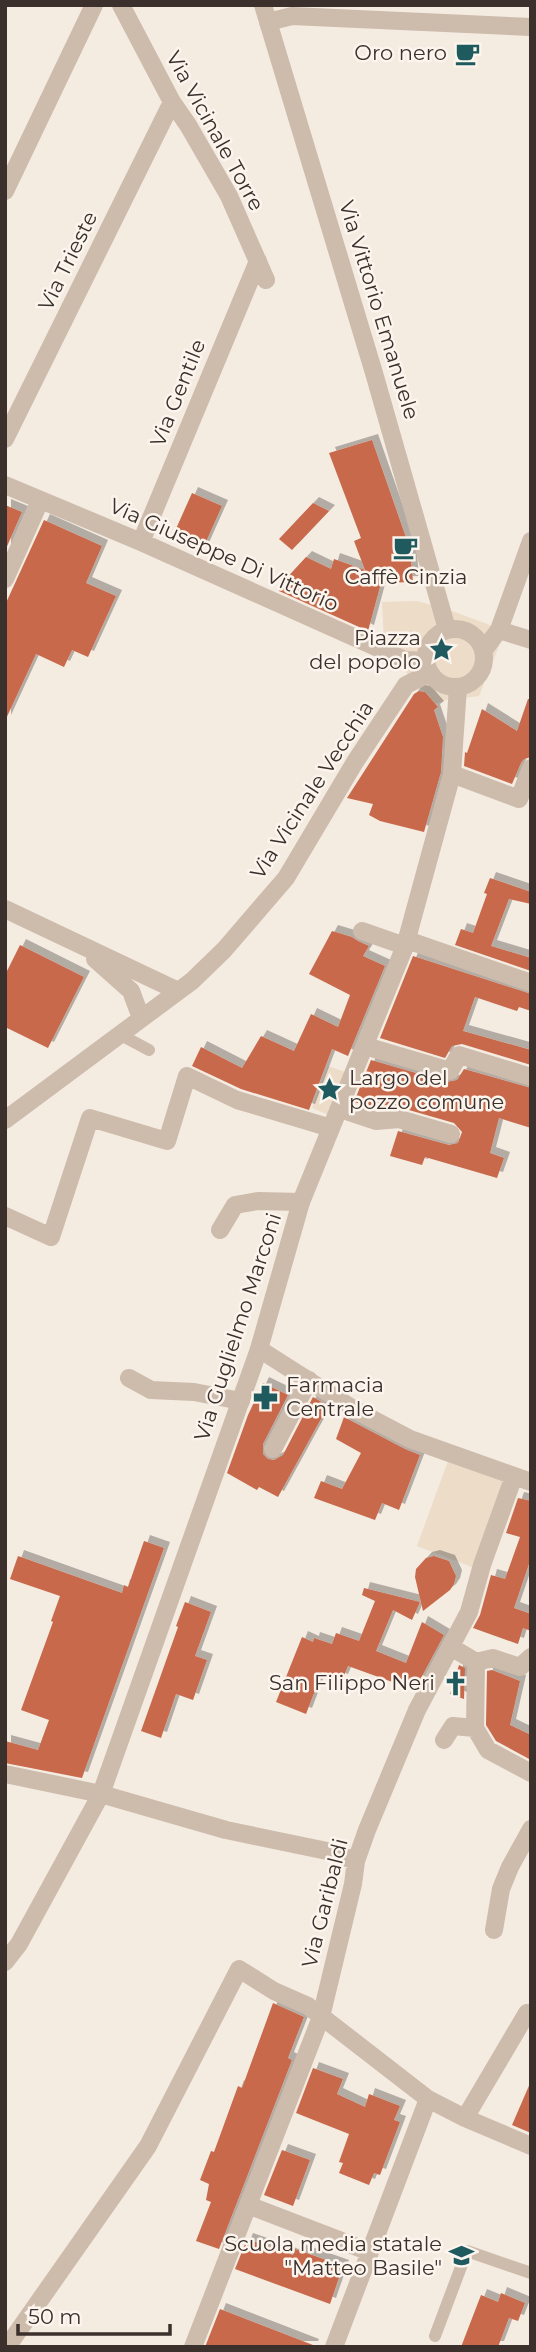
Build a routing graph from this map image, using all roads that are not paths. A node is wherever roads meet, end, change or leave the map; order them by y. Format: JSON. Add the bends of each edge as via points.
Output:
{"nodes":[{"id":1,"x":94,"y":5,"type":"edge"},
{"id":2,"x":121,"y":5,"type":"edge"},
{"id":3,"x":277,"y":5,"type":"edge"},
{"id":4,"x":393,"y":12,"type":"edge"},
{"id":5,"x":266,"y":13,"type":"edge"},
{"id":6,"x":531,"y":27,"type":"edge"},
{"id":7,"x":172,"y":102,"type":"junction"},
{"id":8,"x":5,"y":191,"type":"edge"},
{"id":9,"x":258,"y":261,"type":"junction"},
{"id":10,"x":266,"y":280,"type":"dead end"},
{"id":11,"x":5,"y":439,"type":"edge"},
{"id":12,"x":5,"y":485,"type":"edge"},
{"id":13,"x":40,"y":501,"type":"junction"},
{"id":14,"x":531,"y":541,"type":"edge"},
{"id":15,"x":141,"y":542,"type":"junction"},
{"id":16,"x":5,"y":579,"type":"edge"},
{"id":17,"x":447,"y":629,"type":"junction"},
{"id":18,"x":499,"y":630,"type":"junction"},
{"id":19,"x":531,"y":640,"type":"edge"},
{"id":20,"x":483,"y":651,"type":"junction"},
{"id":21,"x":428,"y":667,"type":"junction"},
{"id":22,"x":458,"y":687,"type":"junction"},
{"id":23,"x":531,"y":768,"type":"edge"},
{"id":24,"x":452,"y":774,"type":"junction"},
{"id":25,"x":9,"y":910,"type":"edge"},
{"id":26,"x":362,"y":931,"type":"dead end"},
{"id":27,"x":406,"y":943,"type":"junction"},
{"id":28,"x":531,"y":984,"type":"edge"},
{"id":29,"x":178,"y":991,"type":"junction"},
{"id":30,"x":141,"y":1017,"type":"junction"},
{"id":31,"x":120,"y":1034,"type":"junction"},
{"id":32,"x":365,"y":1046,"type":"junction"},
{"id":33,"x":149,"y":1050,"type":"dead end"},
{"id":34,"x":531,"y":1077,"type":"edge"},
{"id":35,"x":340,"y":1109,"type":"junction"},
{"id":36,"x":5,"y":1120,"type":"edge"},
{"id":37,"x":331,"y":1128,"type":"junction"},
{"id":38,"x":450,"y":1133,"type":"dead end"},
{"id":39,"x":301,"y":1202,"type":"junction"},
{"id":40,"x":5,"y":1216,"type":"edge"},
{"id":41,"x":220,"y":1230,"type":"dead end"},
{"id":42,"x":259,"y":1349,"type":"junction"},
{"id":43,"x":130,"y":1378,"type":"dead end"},
{"id":44,"x":309,"y":1380,"type":"junction"},
{"id":45,"x":241,"y":1401,"type":"junction"},
{"id":46,"x":273,"y":1449,"type":"dead end"},
{"id":47,"x":522,"y":1479,"type":"edge"},
{"id":48,"x":451,"y":1647,"type":"junction"},
{"id":49,"x":531,"y":1657,"type":"edge"},
{"id":50,"x":476,"y":1662,"type":"junction"},
{"id":51,"x":475,"y":1728,"type":"junction"},
{"id":52,"x":443,"y":1740,"type":"dead end"},
{"id":53,"x":531,"y":1773,"type":"edge"},
{"id":54,"x":5,"y":1774,"type":"edge"},
{"id":55,"x":101,"y":1794,"type":"junction"},
{"id":56,"x":531,"y":1829,"type":"edge"},
{"id":57,"x":356,"y":1861,"type":"junction"},
{"id":58,"x":494,"y":1930,"type":"dead end"},
{"id":59,"x":5,"y":1962,"type":"edge"},
{"id":60,"x":527,"y":2013,"type":"dead end"},
{"id":61,"x":321,"y":2017,"type":"junction"},
{"id":62,"x":429,"y":2099,"type":"junction"},
{"id":63,"x":465,"y":2118,"type":"junction"},
{"id":64,"x":531,"y":2146,"type":"edge"},
{"id":65,"x":248,"y":2205,"type":"junction"},
{"id":66,"x":370,"y":2252,"type":"junction"},
{"id":67,"x":531,"y":2273,"type":"edge"},
{"id":68,"x":435,"y":2336,"type":"dead end"},
{"id":69,"x":10,"y":2343,"type":"edge"},
{"id":70,"x":193,"y":2347,"type":"edge"},
{"id":71,"x":334,"y":2347,"type":"edge"}],
"edges":[{"from":1,"to":8,"type":"street"},
{"from":2,"to":7,"type":"street","name":"Via Vicinale Torre"},
{"from":3,"to":5,"type":"street"},
{"from":4,"to":5,"type":"street"},
{"from":4,"to":6,"type":"street"},
{"from":5,"to":17,"type":"street","name":"Via Vittorio Emanuele"},
{"from":7,"to":9,"type":"street","name":"Via Vicinale Torre","via":[[229,196]]},
{"from":7,"to":11,"type":"street","name":"Via Trieste"},
{"from":9,"to":10,"type":"street","name":"Via Vicinale Torre"},
{"from":9,"to":15,"type":"street","name":"Via Gentile"},
{"from":12,"to":13,"type":"street","name":"Via Giuseppe Di Vittorio"},
{"from":13,"to":15,"type":"street","name":"Via Giuseppe Di Vittorio"},
{"from":13,"to":16,"type":"street"},
{"from":14,"to":18,"type":"street"},
{"from":15,"to":21,"type":"street","name":"Via Giuseppe Di Vittorio"},
{"from":17,"to":20,"type":"street","via":[[473,635]]},
{"from":17,"to":21,"type":"street","via":[[428,645]]},
{"from":18,"to":19,"type":"street"},
{"from":18,"to":20,"type":"street"},
{"from":20,"to":22,"type":"street","via":[[478,675]]},
{"from":21,"to":22,"type":"street","via":[[437,681]]},
{"from":21,"to":29,"type":"street","name":"Via Vicinale Vecchia","via":[[406,685],[286,878],[224,950]]},
{"from":22,"to":24,"type":"street","name":"Via Guglielmo Marconi"},
{"from":23,"to":24,"type":"street","via":[[520,799]]},
{"from":24,"to":27,"type":"street","name":"Via Guglielmo Marconi"},
{"from":25,"to":29,"type":"street"},
{"from":25,"to":30,"type":"street","via":[[96,959],[131,991]]},
{"from":26,"to":27,"type":"street"},
{"from":27,"to":28,"type":"street"},
{"from":27,"to":32,"type":"street","name":"Via Guglielmo Marconi"},
{"from":29,"to":30,"type":"street","name":"Via Vicinale Vecchia"},
{"from":30,"to":31,"type":"street","name":"Via Vicinale Vecchia"},
{"from":31,"to":33,"type":"lane"},
{"from":31,"to":36,"type":"street","name":"Via Vicinale Vecchia"},
{"from":32,"to":34,"type":"street","via":[[450,1070],[459,1055]]},
{"from":32,"to":35,"type":"street","name":"Via Guglielmo Marconi"},
{"from":35,"to":37,"type":"street","name":"Via Guglielmo Marconi"},
{"from":35,"to":38,"type":"street","via":[[376,1121],[398,1119]]},
{"from":37,"to":39,"type":"street","name":"Via Guglielmo Marconi"},
{"from":37,"to":40,"type":"street","via":[[237,1100],[187,1076],[167,1141],[90,1118],[51,1237]]},
{"from":39,"to":41,"type":"street","via":[[235,1205]]},
{"from":39,"to":42,"type":"street","name":"Via Guglielmo Marconi"},
{"from":42,"to":44,"type":"street"},
{"from":42,"to":45,"type":"street","name":"Via Guglielmo Marconi"},
{"from":43,"to":45,"type":"street","via":[[144,1394],[194,1392]]},
{"from":44,"to":46,"type":"street"},
{"from":44,"to":47,"type":"street","via":[[410,1439]]},
{"from":45,"to":55,"type":"street","name":"Via Guglielmo Marconi"},
{"from":47,"to":48,"type":"street","name":"Via Garibaldi"},
{"from":48,"to":50,"type":"street"},
{"from":48,"to":57,"type":"street","name":"Via Garibaldi","via":[[402,1743]]},
{"from":49,"to":50,"type":"street","via":[[520,1667],[493,1658]]},
{"from":50,"to":51,"type":"street"},
{"from":51,"to":52,"type":"street","via":[[453,1726]]},
{"from":51,"to":53,"type":"street","via":[[488,1750]]},
{"from":54,"to":55,"type":"street"},
{"from":55,"to":57,"type":"street"},
{"from":55,"to":59,"type":"street","name":"Via Guglielmo Marconi"},
{"from":56,"to":58,"type":"street","via":[[501,1889]]},
{"from":57,"to":61,"type":"street","name":"Via Garibaldi"},
{"from":60,"to":63,"type":"street"},
{"from":61,"to":62,"type":"street"},
{"from":61,"to":65,"type":"street","name":"Via Garibaldi"},
{"from":61,"to":69,"type":"street","via":[[239,1969],[148,2146]]},
{"from":62,"to":63,"type":"street"},
{"from":62,"to":66,"type":"street"},
{"from":63,"to":64,"type":"street"},
{"from":65,"to":66,"type":"street"},
{"from":65,"to":70,"type":"street","name":"Via Garibaldi"},
{"from":66,"to":71,"type":"street"},
{"from":67,"to":68,"type":"lane","via":[[467,2251]]}]}
